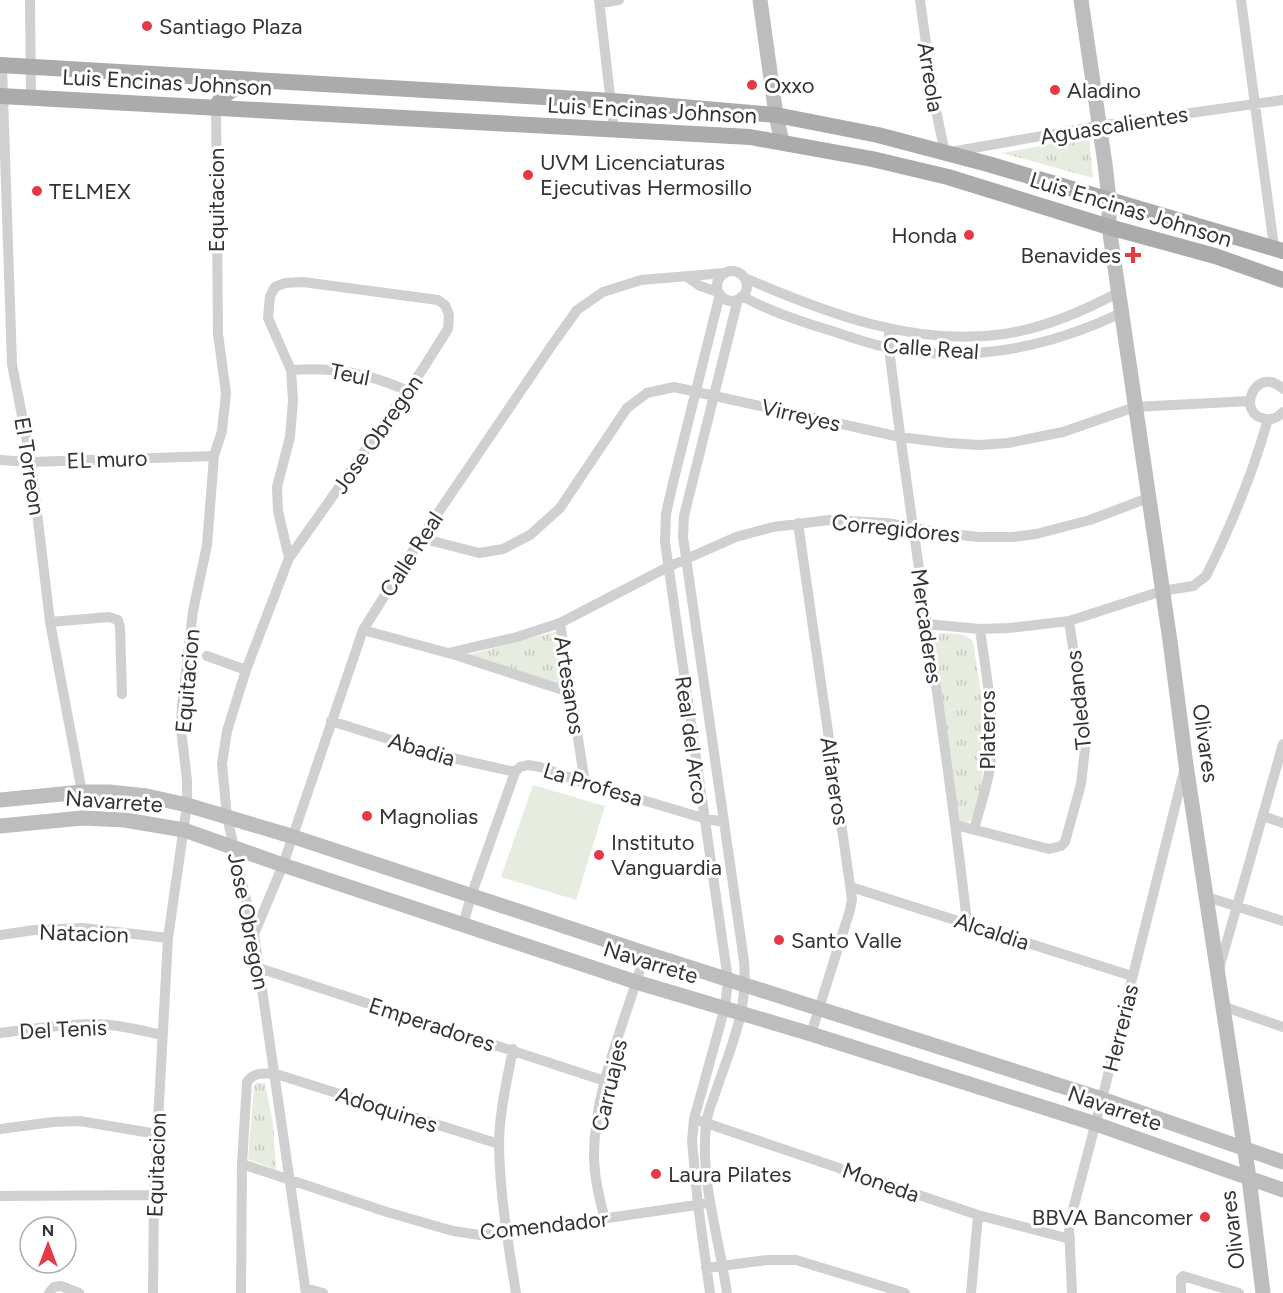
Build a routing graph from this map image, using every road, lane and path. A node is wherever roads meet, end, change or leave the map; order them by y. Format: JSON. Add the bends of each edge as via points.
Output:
{"nodes":[{"id":1,"x":30,"y":0,"type":"edge"},
{"id":2,"x":619,"y":0,"type":"edge"},
{"id":3,"x":760,"y":0,"type":"edge"},
{"id":4,"x":920,"y":0,"type":"edge"},
{"id":5,"x":1081,"y":0,"type":"edge"},
{"id":6,"x":1241,"y":0,"type":"edge"},
{"id":7,"x":599,"y":2,"type":"edge"},
{"id":8,"x":1,"y":65,"type":"edge"},
{"id":9,"x":31,"y":66,"type":"junction"},
{"id":10,"x":255,"y":81,"type":"junction"},
{"id":11,"x":2,"y":96,"type":"edge"},
{"id":12,"x":31,"y":98,"type":"junction"},
{"id":13,"x":1283,"y":100,"type":"edge"},
{"id":14,"x":612,"y":101,"type":"junction"},
{"id":15,"x":1256,"y":104,"type":"junction"},
{"id":16,"x":216,"y":107,"type":"junction"},
{"id":17,"x":776,"y":115,"type":"junction"},
{"id":18,"x":1098,"y":126,"type":"junction"},
{"id":19,"x":614,"y":130,"type":"junction"},
{"id":20,"x":878,"y":135,"type":"junction"},
{"id":21,"x":782,"y":142,"type":"junction"},
{"id":22,"x":945,"y":153,"type":"junction"},
{"id":23,"x":872,"y":159,"type":"junction"},
{"id":24,"x":1109,"y":199,"type":"junction"},
{"id":25,"x":1109,"y":227,"type":"junction"},
{"id":26,"x":1278,"y":249,"type":"edge"},
{"id":27,"x":725,"y":273,"type":"junction"},
{"id":28,"x":687,"y":277,"type":"junction"},
{"id":29,"x":745,"y":278,"type":"junction"},
{"id":30,"x":1283,"y":280,"type":"edge"},
{"id":31,"x":1119,"y":292,"type":"junction"},
{"id":32,"x":719,"y":293,"type":"junction"},
{"id":33,"x":740,"y":298,"type":"junction"},
{"id":34,"x":1121,"y":313,"type":"junction"},
{"id":35,"x":890,"y":329,"type":"junction"},
{"id":36,"x":889,"y":348,"type":"junction"},
{"id":37,"x":0,"y":364,"type":"edge"},
{"id":38,"x":12,"y":364,"type":"junction"},
{"id":39,"x":291,"y":370,"type":"junction"},
{"id":40,"x":406,"y":390,"type":"junction"},
{"id":41,"x":1283,"y":390,"type":"edge"},
{"id":42,"x":696,"y":392,"type":"junction"},
{"id":43,"x":713,"y":396,"type":"junction"},
{"id":44,"x":1250,"y":401,"type":"junction"},
{"id":45,"x":1135,"y":406,"type":"junction"},
{"id":46,"x":1283,"y":412,"type":"edge"},
{"id":47,"x":1268,"y":419,"type":"junction"},
{"id":48,"x":900,"y":437,"type":"junction"},
{"id":49,"x":214,"y":456,"type":"junction"},
{"id":50,"x":0,"y":460,"type":"edge"},
{"id":51,"x":31,"y":462,"type":"junction"},
{"id":52,"x":1148,"y":498,"type":"junction"},
{"id":53,"x":798,"y":523,"type":"junction"},
{"id":54,"x":912,"y":526,"type":"junction"},
{"id":55,"x":421,"y":538,"type":"junction"},
{"id":56,"x":290,"y":558,"type":"junction"},
{"id":57,"x":685,"y":559,"type":"junction"},
{"id":58,"x":668,"y":567,"type":"junction"},
{"id":59,"x":1162,"y":591,"type":"junction"},
{"id":60,"x":1070,"y":621,"type":"junction"},
{"id":61,"x":50,"y":622,"type":"junction"},
{"id":62,"x":560,"y":623,"type":"junction"},
{"id":63,"x":926,"y":624,"type":"junction"},
{"id":64,"x":980,"y":629,"type":"junction"},
{"id":65,"x":363,"y":630,"type":"junction"},
{"id":66,"x":448,"y":653,"type":"junction"},
{"id":67,"x":207,"y":656,"type":"dead end"},
{"id":68,"x":246,"y":670,"type":"junction"},
{"id":69,"x":572,"y":693,"type":"junction"},
{"id":70,"x":122,"y":694,"type":"dead end"},
{"id":71,"x":331,"y":721,"type":"junction"},
{"id":72,"x":1283,"y":744,"type":"edge"},
{"id":73,"x":1186,"y":765,"type":"junction"},
{"id":74,"x":515,"y":772,"type":"junction"},
{"id":75,"x":585,"y":783,"type":"junction"},
{"id":76,"x":82,"y":792,"type":"junction"},
{"id":77,"x":0,"y":800,"type":"edge"},
{"id":78,"x":187,"y":805,"type":"junction"},
{"id":79,"x":1263,"y":816,"type":"junction"},
{"id":80,"x":227,"y":817,"type":"junction"},
{"id":81,"x":704,"y":818,"type":"junction"},
{"id":82,"x":723,"y":822,"type":"junction"},
{"id":83,"x":1283,"y":823,"type":"edge"},
{"id":84,"x":0,"y":825,"type":"edge"},
{"id":85,"x":956,"y":825,"type":"junction"},
{"id":86,"x":184,"y":830,"type":"junction"},
{"id":87,"x":974,"y":830,"type":"junction"},
{"id":88,"x":291,"y":836,"type":"junction"},
{"id":89,"x":235,"y":849,"type":"junction"},
{"id":90,"x":282,"y":865,"type":"junction"},
{"id":91,"x":851,"y":887,"type":"junction"},
{"id":92,"x":471,"y":896,"type":"junction"},
{"id":93,"x":1207,"y":897,"type":"junction"},
{"id":94,"x":1238,"y":906,"type":"junction"},
{"id":95,"x":1283,"y":921,"type":"edge"},
{"id":96,"x":967,"y":922,"type":"junction"},
{"id":97,"x":463,"y":925,"type":"junction"},
{"id":98,"x":739,"y":925,"type":"junction"},
{"id":99,"x":721,"y":929,"type":"junction"},
{"id":100,"x":254,"y":934,"type":"junction"},
{"id":101,"x":0,"y":935,"type":"edge"},
{"id":102,"x":168,"y":938,"type":"junction"},
{"id":103,"x":645,"y":953,"type":"junction"},
{"id":104,"x":259,"y":968,"type":"junction"},
{"id":105,"x":1217,"y":973,"type":"junction"},
{"id":106,"x":1132,"y":976,"type":"junction"},
{"id":107,"x":728,"y":980,"type":"junction"},
{"id":108,"x":636,"y":982,"type":"junction"},
{"id":109,"x":746,"y":985,"type":"junction"},
{"id":110,"x":1222,"y":1006,"type":"junction"},
{"id":111,"x":725,"y":1007,"type":"junction"},
{"id":112,"x":819,"y":1008,"type":"junction"},
{"id":113,"x":742,"y":1013,"type":"junction"},
{"id":114,"x":1283,"y":1027,"type":"edge"},
{"id":115,"x":0,"y":1033,"type":"edge"},
{"id":116,"x":811,"y":1034,"type":"junction"},
{"id":117,"x":162,"y":1035,"type":"junction"},
{"id":118,"x":513,"y":1049,"type":"junction"},
{"id":119,"x":276,"y":1074,"type":"junction"},
{"id":120,"x":605,"y":1081,"type":"junction"},
{"id":121,"x":1102,"y":1099,"type":"junction"},
{"id":122,"x":694,"y":1119,"type":"junction"},
{"id":123,"x":706,"y":1122,"type":"junction"},
{"id":124,"x":1096,"y":1124,"type":"junction"},
{"id":125,"x":0,"y":1129,"type":"edge"},
{"id":126,"x":157,"y":1134,"type":"junction"},
{"id":127,"x":499,"y":1144,"type":"junction"},
{"id":128,"x":1244,"y":1149,"type":"junction"},
{"id":129,"x":1283,"y":1162,"type":"edge"},
{"id":130,"x":242,"y":1164,"type":"junction"},
{"id":131,"x":1249,"y":1178,"type":"junction"},
{"id":132,"x":288,"y":1179,"type":"junction"},
{"id":133,"x":1283,"y":1190,"type":"edge"},
{"id":134,"x":0,"y":1196,"type":"edge"},
{"id":135,"x":154,"y":1196,"type":"junction"},
{"id":136,"x":711,"y":1203,"type":"junction"},
{"id":137,"x":698,"y":1205,"type":"junction"},
{"id":138,"x":978,"y":1215,"type":"junction"},
{"id":139,"x":605,"y":1219,"type":"junction"},
{"id":140,"x":506,"y":1233,"type":"junction"},
{"id":141,"x":1070,"y":1239,"type":"junction"},
{"id":142,"x":723,"y":1265,"type":"junction"},
{"id":143,"x":706,"y":1268,"type":"junction"},
{"id":144,"x":305,"y":1291,"type":"edge"},
{"id":145,"x":49,"y":1293,"type":"edge"},
{"id":146,"x":80,"y":1293,"type":"edge"},
{"id":147,"x":153,"y":1293,"type":"edge"},
{"id":148,"x":241,"y":1293,"type":"edge"},
{"id":149,"x":323,"y":1293,"type":"edge"},
{"id":150,"x":516,"y":1293,"type":"edge"},
{"id":151,"x":710,"y":1293,"type":"edge"},
{"id":152,"x":727,"y":1293,"type":"edge"},
{"id":153,"x":905,"y":1293,"type":"edge"},
{"id":154,"x":971,"y":1293,"type":"edge"},
{"id":155,"x":1072,"y":1293,"type":"edge"},
{"id":156,"x":1181,"y":1293,"type":"edge"},
{"id":157,"x":1239,"y":1293,"type":"edge"},
{"id":158,"x":1263,"y":1293,"type":"edge"}],
"edges":[{"from":1,"to":9,"type":"street"},
{"from":2,"to":7,"type":"street"},
{"from":3,"to":17,"type":"main road"},
{"from":4,"to":22,"type":"street","name":"Arreola"},
{"from":5,"to":18,"type":"main road","name":"Olivares"},
{"from":6,"to":15,"type":"street"},
{"from":7,"to":14,"type":"street"},
{"from":8,"to":9,"type":"main road","name":"Luis Encinas Johnson"},
{"from":8,"to":11,"type":"street","name":"El Torreon"},
{"from":9,"to":10,"type":"main road","name":"Luis Encinas Johnson"},
{"from":9,"to":12,"type":"street"},
{"from":10,"to":14,"type":"main road","name":"Luis Encinas Johnson"},
{"from":10,"to":16,"type":"main road","via":[[221,97]]},
{"from":11,"to":12,"type":"main road","name":"Luis Encinas Johnson"},
{"from":11,"to":38,"type":"street","name":"El Torreon"},
{"from":12,"to":16,"type":"main road","name":"Luis Encinas Johnson"},
{"from":13,"to":15,"type":"street","name":"Aguascalientes"},
{"from":14,"to":17,"type":"main road","name":"Luis Encinas Johnson"},
{"from":14,"to":19,"type":"street"},
{"from":15,"to":18,"type":"street","name":"Aguascalientes"},
{"from":15,"to":26,"type":"street"},
{"from":16,"to":19,"type":"main road","name":"Luis Encinas Johnson"},
{"from":16,"to":49,"type":"street","name":"Equitacion","via":[[218,334],[226,393],[222,431]]},
{"from":17,"to":20,"type":"main road","name":"Luis Encinas Johnson"},
{"from":17,"to":21,"type":"main road"},
{"from":18,"to":22,"type":"street","name":"Aguascalientes"},
{"from":18,"to":24,"type":"main road","name":"Olivares"},
{"from":19,"to":21,"type":"main road","name":"Luis Encinas Johnson"},
{"from":20,"to":22,"type":"main road","name":"Luis Encinas Johnson"},
{"from":20,"to":23,"type":"main road"},
{"from":21,"to":23,"type":"main road","name":"Luis Encinas Johnson"},
{"from":22,"to":24,"type":"main road","name":"Luis Encinas Johnson"},
{"from":23,"to":25,"type":"main road","name":"Luis Encinas Johnson","via":[[948,177]]},
{"from":24,"to":25,"type":"main road","name":"Olivares"},
{"from":24,"to":26,"type":"main road","name":"Luis Encinas Johnson"},
{"from":25,"to":30,"type":"main road","name":"Luis Encinas Johnson","via":[[1215,256]]},
{"from":25,"to":31,"type":"main road","name":"Olivares"},
{"from":27,"to":28,"type":"street","name":"Calle Real"},
{"from":27,"to":29,"type":"street","name":"Calle Real","via":[[736,272]]},
{"from":27,"to":32,"type":"street","via":[[717,281]]},
{"from":28,"to":32,"type":"street","name":"Calle Real"},
{"from":28,"to":55,"type":"street","name":"Calle Real","via":[[641,280],[603,292],[577,310]]},
{"from":29,"to":33,"type":"street","via":[[746,288]]},
{"from":29,"to":35,"type":"street","name":"Calle Real","via":[[800,302]]},
{"from":31,"to":34,"type":"main road","name":"Olivares"},
{"from":31,"to":35,"type":"street","name":"Calle Real","via":[[1067,316],[1005,334],[931,336]]},
{"from":32,"to":33,"type":"street","name":"Calle Real","via":[[728,300]]},
{"from":32,"to":42,"type":"street","name":"Real del Arco"},
{"from":33,"to":36,"type":"street","name":"Calle Real","via":[[805,323]]},
{"from":33,"to":43,"type":"street","name":"Real del Arco"},
{"from":34,"to":36,"type":"street","name":"Calle Real","via":[[1089,328],[1009,350],[937,353]]},
{"from":34,"to":45,"type":"main road","name":"Olivares"},
{"from":35,"to":36,"type":"street","name":"Mercaderes"},
{"from":36,"to":48,"type":"street","name":"Mercaderes"},
{"from":37,"to":38,"type":"street"},
{"from":38,"to":51,"type":"street","name":"El Torreon"},
{"from":39,"to":40,"type":"street","name":"Teul","via":[[320,368],[359,373]]},
{"from":39,"to":40,"type":"street","name":"Jose Obregon","via":[[268,318],[270,296],[285,283],[438,300],[449,315],[448,329]]},
{"from":39,"to":56,"type":"street","via":[[290,437],[277,487],[278,511]]},
{"from":40,"to":56,"type":"street","name":"Jose Obregon"},
{"from":41,"to":44,"type":"street","via":[[1277,384],[1265,382],[1254,389]]},
{"from":42,"to":43,"type":"street","name":"Virreyes"},
{"from":42,"to":55,"type":"street","name":"Virreyes","via":[[674,387],[647,393],[627,408],[560,508],[530,535],[503,549],[479,553]]},
{"from":42,"to":58,"type":"street","name":"Real del Arco","via":[[666,514]]},
{"from":43,"to":48,"type":"street","name":"Virreyes"},
{"from":43,"to":57,"type":"street","name":"Real del Arco","via":[[684,516]]},
{"from":44,"to":45,"type":"street","name":"Virreyes"},
{"from":44,"to":47,"type":"street","via":[[1257,416]]},
{"from":45,"to":48,"type":"street","name":"Virreyes","via":[[1063,432],[1008,443],[948,444]]},
{"from":45,"to":52,"type":"main road","name":"Olivares"},
{"from":46,"to":47,"type":"street"},
{"from":47,"to":59,"type":"street","via":[[1258,455],[1206,576],[1193,586]]},
{"from":48,"to":54,"type":"street","name":"Mercaderes"},
{"from":49,"to":51,"type":"street","name":"EL muro"},
{"from":49,"to":78,"type":"street","name":"Equitacion","via":[[207,545],[193,611],[182,706]]},
{"from":50,"to":51,"type":"street","name":"EL muro"},
{"from":51,"to":61,"type":"street","name":"El Torreon"},
{"from":52,"to":54,"type":"street","name":"Corregidores","via":[[1090,520],[1013,537],[941,533]]},
{"from":52,"to":59,"type":"main road","name":"Olivares"},
{"from":53,"to":54,"type":"street","name":"Corregidores","via":[[829,520]]},
{"from":53,"to":57,"type":"street","name":"Corregidores","via":[[736,537]]},
{"from":53,"to":91,"type":"street","name":"Alfareros"},
{"from":54,"to":63,"type":"street","name":"Mercaderes"},
{"from":55,"to":65,"type":"street","name":"Calle Real"},
{"from":56,"to":68,"type":"street","name":"Jose Obregon"},
{"from":57,"to":58,"type":"street","name":"Corregidores"},
{"from":57,"to":82,"type":"street","name":"Real del Arco"},
{"from":58,"to":62,"type":"street","name":"Corregidores"},
{"from":58,"to":81,"type":"street","name":"Real del Arco"},
{"from":59,"to":60,"type":"street"},
{"from":59,"to":73,"type":"main road","name":"Olivares"},
{"from":60,"to":64,"type":"street"},
{"from":60,"to":87,"type":"street","name":"Toledanos","via":[[1085,749],[1081,784],[1065,842],[1048,849]]},
{"from":61,"to":70,"type":"street","via":[[110,617],[118,620]]},
{"from":61,"to":76,"type":"street","name":"El Torreon"},
{"from":62,"to":66,"type":"street","name":"Corregidores"},
{"from":62,"to":69,"type":"street","name":"Artesanos"},
{"from":63,"to":64,"type":"street"},
{"from":63,"to":85,"type":"street","name":"Mercaderes"},
{"from":64,"to":87,"type":"street","name":"Plateros","via":[[992,749]]},
{"from":65,"to":66,"type":"street","name":"Corregidores"},
{"from":65,"to":71,"type":"street","name":"Calle Real"},
{"from":66,"to":69,"type":"street","name":"Corregidores"},
{"from":67,"to":68,"type":"street"},
{"from":68,"to":80,"type":"street","name":"Jose Obregon","via":[[227,730],[222,764]]},
{"from":69,"to":75,"type":"street","name":"Artesanos"},
{"from":71,"to":74,"type":"street","name":"Abadia","via":[[439,755]]},
{"from":71,"to":88,"type":"street","name":"Calle Real"},
{"from":72,"to":79,"type":"street"},
{"from":73,"to":93,"type":"main road","name":"Olivares"},
{"from":73,"to":106,"type":"street","name":"Herrerias"},
{"from":74,"to":75,"type":"street","name":"La Profesa","via":[[528,765]]},
{"from":74,"to":92,"type":"street","name":"La Profesa"},
{"from":75,"to":81,"type":"street","name":"La Profesa"},
{"from":76,"to":77,"type":"main road","name":"Navarrete"},
{"from":76,"to":78,"type":"main road","name":"Navarrete","via":[[147,796]]},
{"from":78,"to":80,"type":"main road","name":"Navarrete"},
{"from":78,"to":86,"type":"street","name":"Equitacion"},
{"from":79,"to":83,"type":"street"},
{"from":79,"to":94,"type":"street"},
{"from":80,"to":88,"type":"main road","name":"Navarrete"},
{"from":80,"to":89,"type":"street","name":"Jose Obregon"},
{"from":81,"to":82,"type":"street","name":"La Profesa"},
{"from":81,"to":99,"type":"street","name":"Real del Arco"},
{"from":82,"to":98,"type":"street","name":"Real del Arco"},
{"from":84,"to":86,"type":"main road","name":"Navarrete","via":[[82,818]]},
{"from":85,"to":87,"type":"street","name":"Toledanos"},
{"from":85,"to":96,"type":"street","name":"Mercaderes"},
{"from":86,"to":89,"type":"main road","name":"Navarrete"},
{"from":86,"to":102,"type":"street","name":"Equitacion"},
{"from":88,"to":90,"type":"street","name":"Calle Real"},
{"from":88,"to":92,"type":"main road","name":"Navarrete"},
{"from":89,"to":90,"type":"main road","name":"Navarrete"},
{"from":89,"to":100,"type":"street","name":"Jose Obregon"},
{"from":90,"to":97,"type":"main road","name":"Navarrete"},
{"from":90,"to":100,"type":"street","name":"Calle Real"},
{"from":91,"to":96,"type":"street","name":"Alcaldia"},
{"from":91,"to":112,"type":"street","name":"Alfareros","via":[[850,910]]},
{"from":92,"to":97,"type":"street","name":"La Profesa"},
{"from":92,"to":103,"type":"main road","name":"Navarrete"},
{"from":93,"to":94,"type":"street"},
{"from":93,"to":105,"type":"main road","name":"Olivares"},
{"from":94,"to":95,"type":"street"},
{"from":94,"to":105,"type":"street"},
{"from":96,"to":106,"type":"street","name":"Alcaldia"},
{"from":97,"to":108,"type":"main road","name":"Navarrete"},
{"from":98,"to":99,"type":"street"},
{"from":98,"to":109,"type":"street","name":"Real del Arco"},
{"from":99,"to":107,"type":"street","name":"Real del Arco"},
{"from":100,"to":104,"type":"street","name":"Jose Obregon"},
{"from":101,"to":102,"type":"street","name":"Natacion","via":[[83,928]]},
{"from":102,"to":117,"type":"street","name":"Equitacion"},
{"from":103,"to":107,"type":"main road","name":"Navarrete"},
{"from":103,"to":108,"type":"street","name":"Carruajes"},
{"from":104,"to":118,"type":"street","name":"Emperadores"},
{"from":104,"to":119,"type":"street","name":"Jose Obregon"},
{"from":105,"to":110,"type":"main road","name":"Olivares"},
{"from":106,"to":121,"type":"street","name":"Herrerias"},
{"from":107,"to":109,"type":"main road","name":"Navarrete"},
{"from":107,"to":111,"type":"street","name":"Real del Arco"},
{"from":108,"to":111,"type":"main road","name":"Navarrete"},
{"from":108,"to":120,"type":"street","name":"Carruajes"},
{"from":109,"to":112,"type":"main road","name":"Navarrete"},
{"from":109,"to":113,"type":"street","name":"Real del Arco"},
{"from":110,"to":114,"type":"street"},
{"from":110,"to":128,"type":"main road","name":"Olivares"},
{"from":111,"to":113,"type":"main road","name":"Navarrete"},
{"from":111,"to":122,"type":"street","name":"Real del Arco"},
{"from":112,"to":116,"type":"street","name":"Alfareros"},
{"from":112,"to":121,"type":"main road","name":"Navarrete"},
{"from":113,"to":116,"type":"main road","name":"Navarrete"},
{"from":113,"to":123,"type":"street","name":"Real del Arco"},
{"from":115,"to":117,"type":"street","name":"Del Tenis","via":[[94,1024]]},
{"from":116,"to":124,"type":"main road","name":"Navarrete"},
{"from":117,"to":126,"type":"street","name":"Equitacion"},
{"from":118,"to":120,"type":"street","name":"Emperadores"},
{"from":118,"to":127,"type":"street"},
{"from":119,"to":127,"type":"street","name":"Adoquines"},
{"from":119,"to":130,"type":"street","via":[[252,1075],[247,1082]]},
{"from":119,"to":132,"type":"street","name":"Jose Obregon"},
{"from":120,"to":139,"type":"street","name":"Carruajes","via":[[594,1156]]},
{"from":121,"to":124,"type":"street","name":"Herrerias"},
{"from":121,"to":128,"type":"main road","name":"Navarrete"},
{"from":122,"to":123,"type":"street","name":"Moneda"},
{"from":122,"to":137,"type":"street","name":"Real del Arco","via":[[692,1141]]},
{"from":123,"to":136,"type":"street","name":"Real del Arco"},
{"from":123,"to":138,"type":"street","name":"Moneda"},
{"from":124,"to":131,"type":"main road","name":"Navarrete"},
{"from":124,"to":141,"type":"street","name":"Herrerias","via":[[1073,1206]]},
{"from":125,"to":126,"type":"street","via":[[80,1121]]},
{"from":126,"to":135,"type":"street","name":"Equitacion"},
{"from":127,"to":140,"type":"street"},
{"from":128,"to":129,"type":"main road","name":"Navarrete"},
{"from":128,"to":131,"type":"main road","name":"Olivares"},
{"from":130,"to":132,"type":"street","name":"Comendador"},
{"from":130,"to":148,"type":"street"},
{"from":131,"to":133,"type":"main road","name":"Navarrete"},
{"from":131,"to":158,"type":"main road","name":"Olivares"},
{"from":132,"to":140,"type":"street","name":"Comendador","via":[[453,1231]]},
{"from":132,"to":144,"type":"street","name":"Jose Obregon"},
{"from":134,"to":135,"type":"street"},
{"from":135,"to":147,"type":"street","name":"Equitacion"},
{"from":136,"to":137,"type":"street","name":"Comendador"},
{"from":136,"to":142,"type":"street","name":"Real del Arco"},
{"from":137,"to":139,"type":"street","name":"Comendador"},
{"from":137,"to":143,"type":"street","name":"Real del Arco"},
{"from":138,"to":141,"type":"street","name":"Moneda"},
{"from":138,"to":154,"type":"street"},
{"from":139,"to":140,"type":"street","name":"Comendador"},
{"from":140,"to":150,"type":"street"},
{"from":141,"to":155,"type":"street","name":"Herrerias"},
{"from":142,"to":143,"type":"street"},
{"from":142,"to":152,"type":"street","name":"Real del Arco"},
{"from":142,"to":153,"type":"street","via":[[796,1260]]},
{"from":143,"to":151,"type":"street","name":"Real del Arco"},
{"from":144,"to":149,"type":"street"},
{"from":145,"to":146,"type":"street","via":[[61,1286]]},
{"from":156,"to":157,"type":"street","via":[[1183,1276]]}]}
